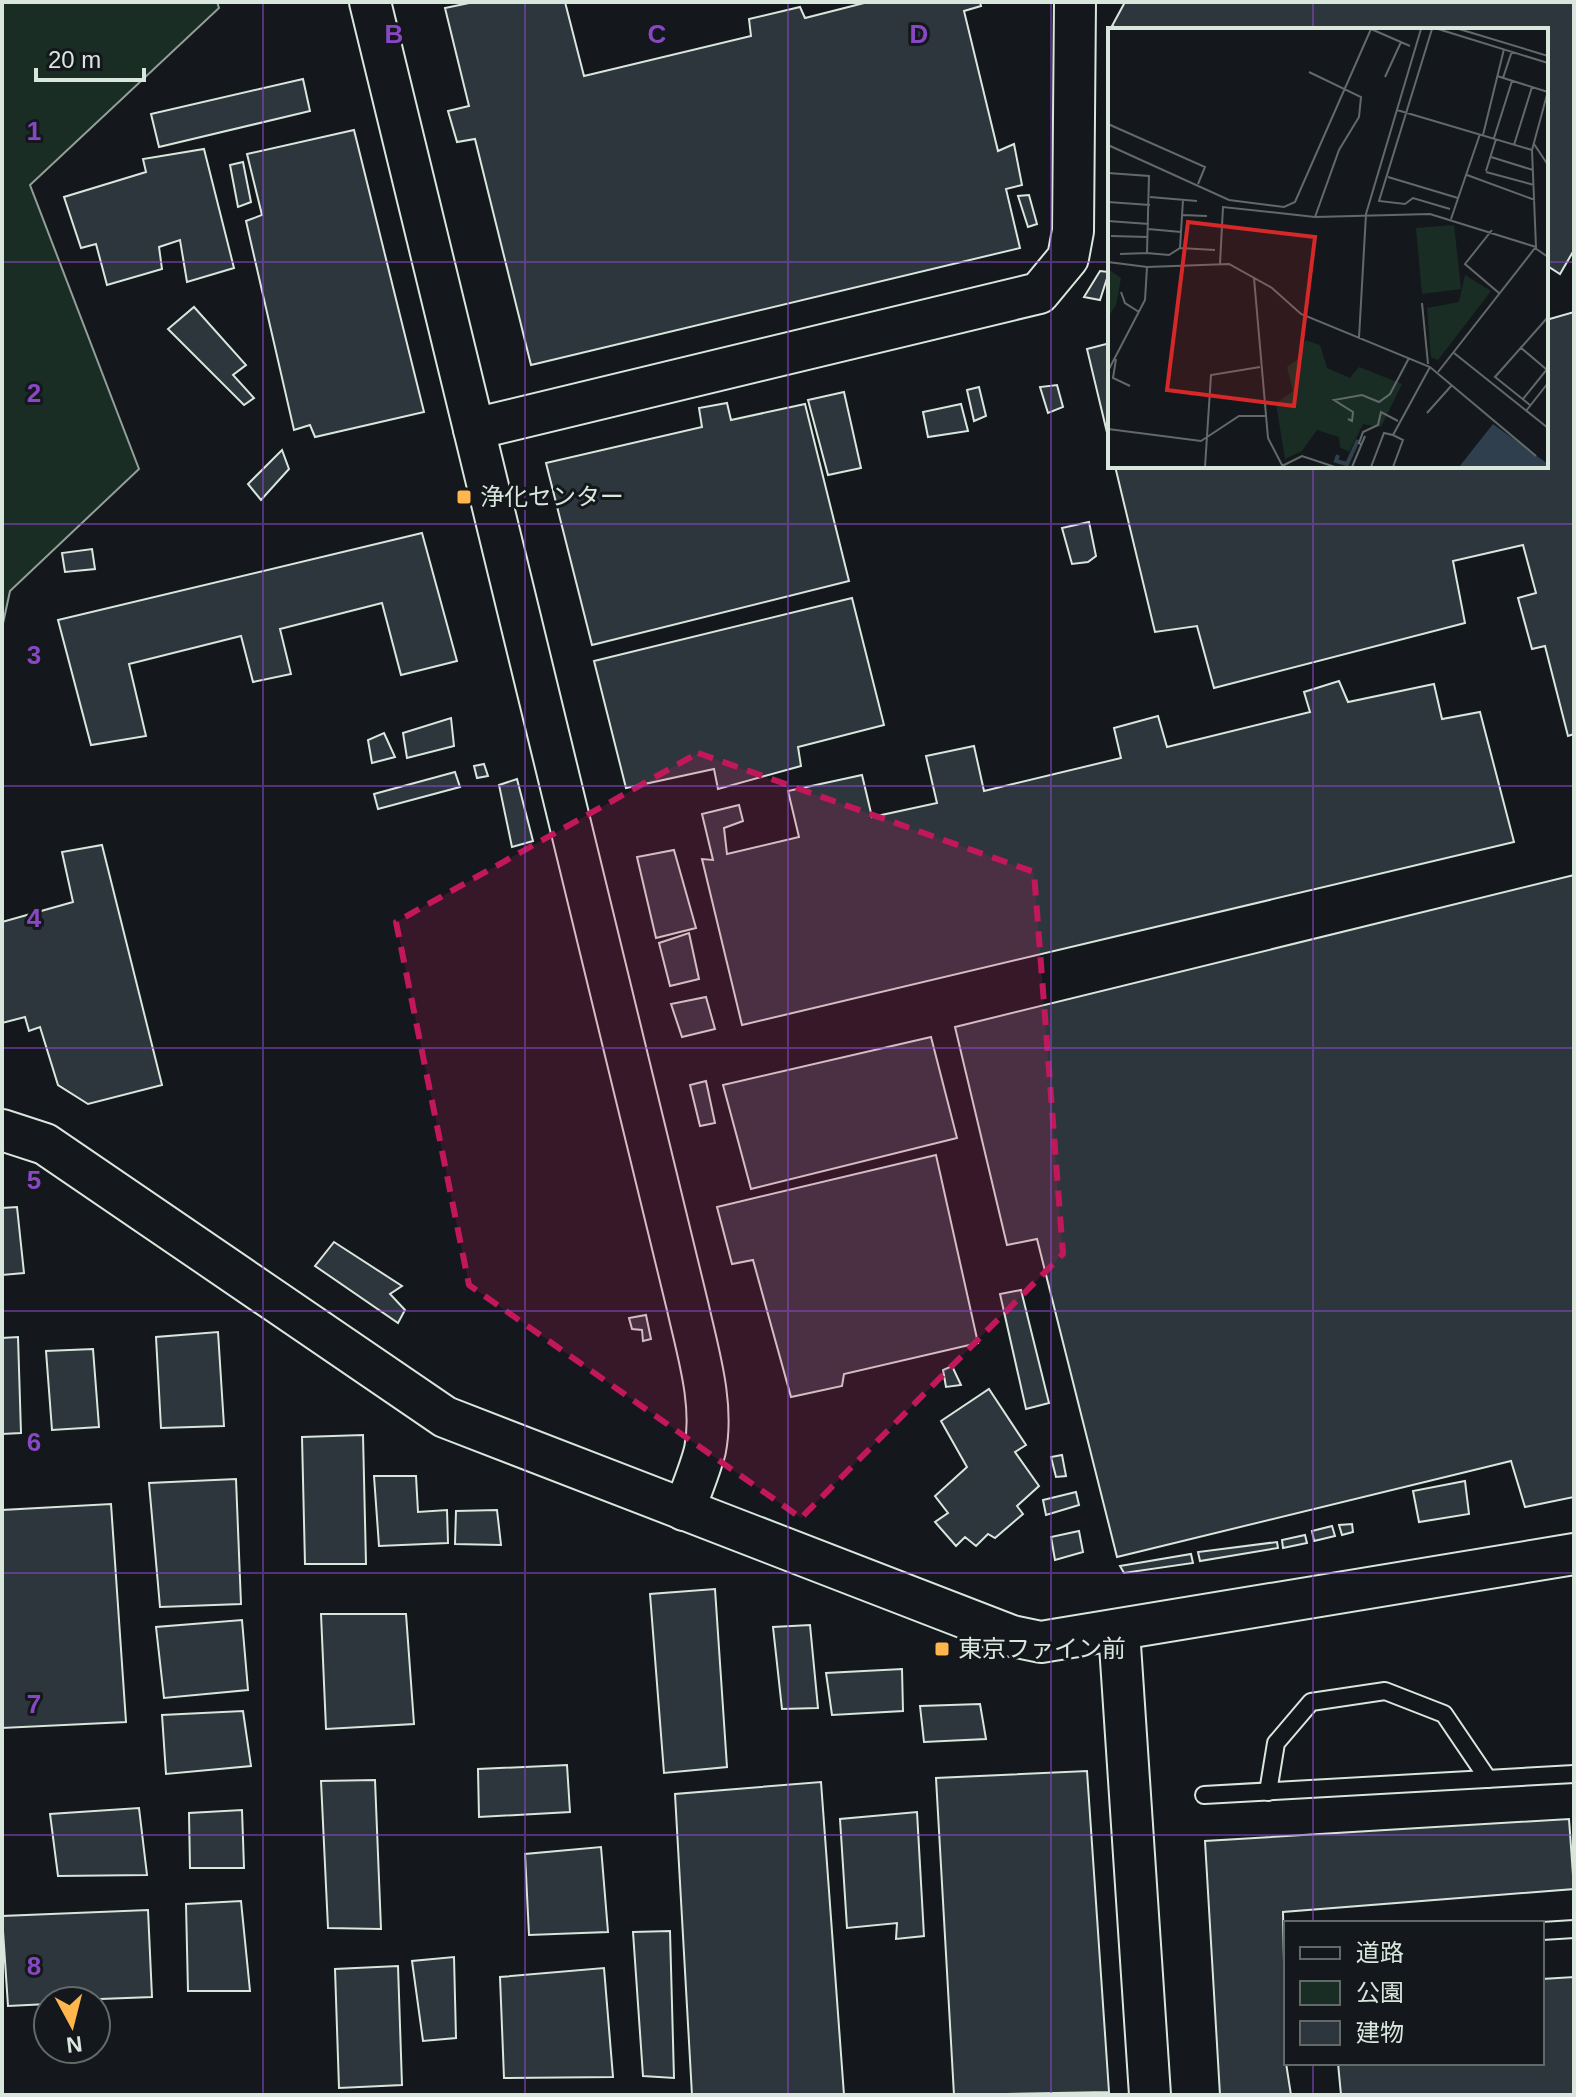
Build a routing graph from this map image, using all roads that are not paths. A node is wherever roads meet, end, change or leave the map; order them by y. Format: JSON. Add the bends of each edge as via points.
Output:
{"nodes":[{"id":1,"x":370,"y":2,"type":"edge"},
{"id":2,"x":1075,"y":2,"type":"edge"},
{"id":3,"x":474,"y":429,"type":"junction"},
{"id":4,"x":2,"y":1130,"type":"edge"},
{"id":5,"x":684,"y":1510,"type":"junction"},
{"id":6,"x":1574,"y":1554,"type":"edge"},
{"id":7,"x":1119,"y":1630,"type":"junction"},
{"id":8,"x":1574,"y":1774,"type":"edge"},
{"id":9,"x":1488,"y":1779,"type":"junction"},
{"id":10,"x":1268,"y":1792,"type":"junction"},
{"id":11,"x":1204,"y":1795,"type":"dead end"},
{"id":12,"x":1574,"y":1929,"type":"edge"},
{"id":13,"x":1544,"y":1931,"type":"edge"},
{"id":14,"x":1150,"y":2095,"type":"edge"}],
"edges":[{"from":1,"to":3,"type":"street"},
{"from":2,"to":3,"type":"street","via":[[1073,231],[1068,258],[1039,293]]},
{"from":3,"to":5,"type":"street","via":[[703,1380],[705,1451]]},
{"from":4,"to":5,"type":"street","via":[[45,1144],[445,1417]]},
{"from":5,"to":7,"type":"street","via":[[1012,1636],[1041,1642]]},
{"from":6,"to":7,"type":"street"},
{"from":7,"to":14,"type":"street"},
{"from":8,"to":9,"type":"lane"},
{"from":9,"to":10,"type":"lane"},
{"from":9,"to":10,"type":"lane","via":[[1444,1714],[1385,1691],[1311,1702],[1276,1743]]},
{"from":10,"to":11,"type":"lane"},
{"from":12,"to":13,"type":"lane"}]}
